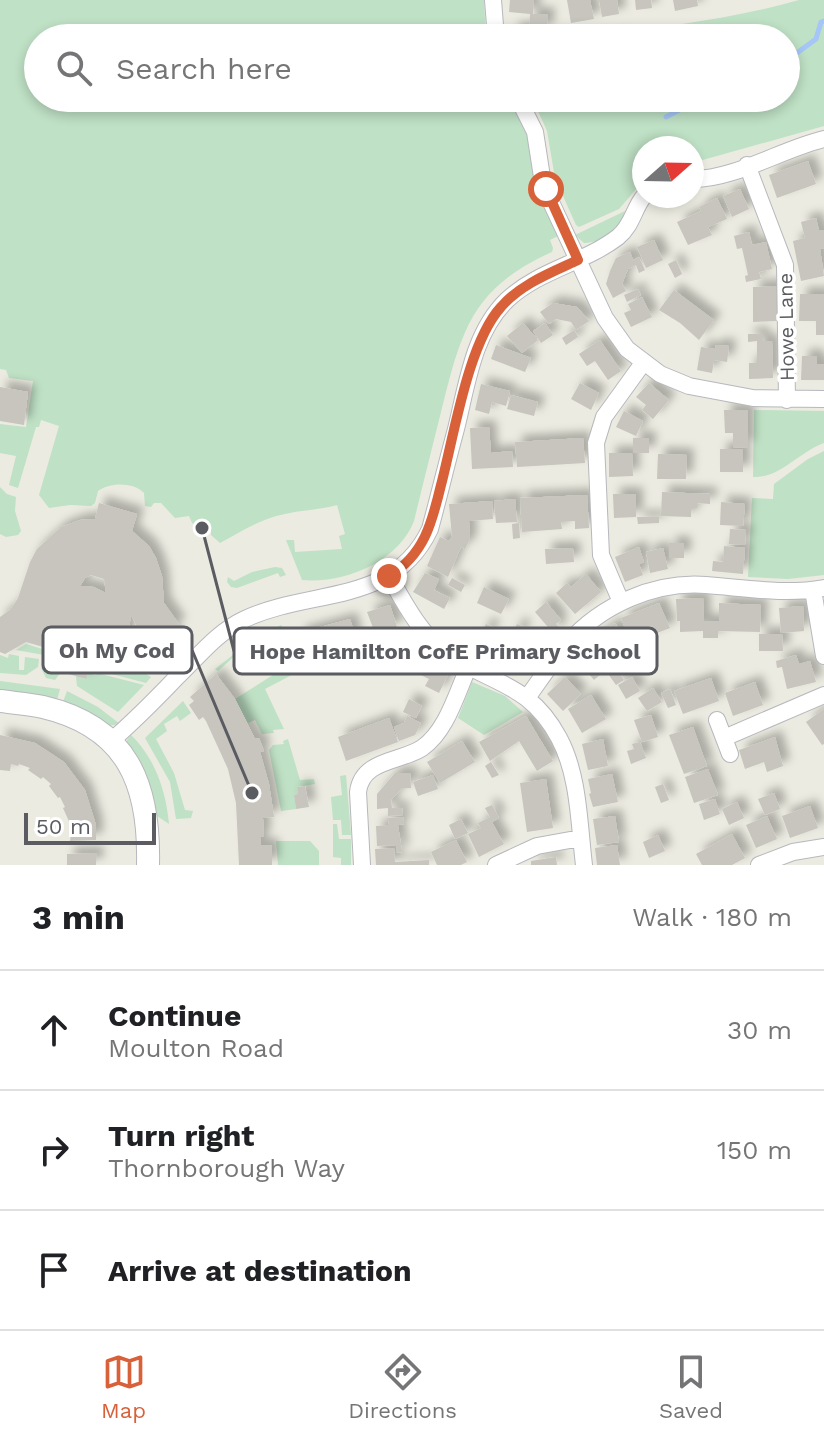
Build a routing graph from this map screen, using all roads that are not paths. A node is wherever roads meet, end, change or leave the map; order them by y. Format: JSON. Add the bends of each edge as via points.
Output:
{"nodes":[{"id":1,"x":493,"y":0,"type":"edge"},
{"id":2,"x":495,"y":24,"type":"edge"},
{"id":3,"x":525,"y":112,"type":"edge"},
{"id":4,"x":824,"y":139,"type":"edge"},
{"id":5,"x":747,"y":165,"type":"junction"},
{"id":6,"x":704,"y":178,"type":"edge"},
{"id":7,"x":637,"y":208,"type":"edge"},
{"id":8,"x":578,"y":260,"type":"junction"},
{"id":9,"x":643,"y":363,"type":"junction"},
{"id":10,"x":824,"y":399,"type":"edge"},
{"id":11,"x":787,"y":400,"type":"junction"},
{"id":12,"x":389,"y":576,"type":"junction"},
{"id":13,"x":819,"y":589,"type":"edge"},
{"id":14,"x":621,"y":602,"type":"junction"},
{"id":15,"x":824,"y":656,"type":"edge"},
{"id":16,"x":469,"y":666,"type":"junction"},
{"id":17,"x":824,"y":695,"type":"edge"},
{"id":18,"x":527,"y":698,"type":"junction"},
{"id":19,"x":0,"y":701,"type":"edge"},
{"id":20,"x":717,"y":720,"type":"dead end"},
{"id":21,"x":110,"y":742,"type":"junction"},
{"id":22,"x":581,"y":838,"type":"junction"},
{"id":23,"x":824,"y":847,"type":"edge"},
{"id":24,"x":148,"y":865,"type":"edge"},
{"id":25,"x":362,"y":865,"type":"edge"},
{"id":26,"x":496,"y":865,"type":"edge"},
{"id":27,"x":584,"y":865,"type":"edge"},
{"id":28,"x":759,"y":865,"type":"edge"}],
"edges":[{"from":1,"to":2,"type":"street"},
{"from":3,"to":8,"type":"street","via":[[535,132],[543,182]]},
{"from":4,"to":5,"type":"street"},
{"from":5,"to":6,"type":"street"},
{"from":5,"to":11,"type":"street","name":"Howe Lane","via":[[785,265]]},
{"from":7,"to":8,"type":"street","via":[[621,235]]},
{"from":8,"to":9,"type":"street","via":[[614,333]]},
{"from":8,"to":12,"type":"street","via":[[522,288],[487,326],[472,363],[430,529],[415,555]]},
{"from":9,"to":11,"type":"street","via":[[680,383]]},
{"from":9,"to":14,"type":"street","via":[[604,417],[596,443],[601,555]]},
{"from":10,"to":11,"type":"street"},
{"from":12,"to":16,"type":"street","via":[[428,636]]},
{"from":12,"to":21,"type":"street","via":[[362,588],[277,607],[234,625]]},
{"from":13,"to":14,"type":"street","via":[[690,585],[657,589]]},
{"from":13,"to":15,"type":"street"},
{"from":14,"to":18,"type":"street","via":[[568,643]]},
{"from":16,"to":18,"type":"street"},
{"from":16,"to":25,"type":"street","via":[[431,741],[375,766],[360,781]]},
{"from":17,"to":20,"type":"street","via":[[727,746]]},
{"from":18,"to":22,"type":"street","via":[[564,748]]},
{"from":19,"to":21,"type":"street","via":[[65,713]]},
{"from":21,"to":24,"type":"street","via":[[132,771],[145,803]]},
{"from":22,"to":26,"type":"street","via":[[537,846]]},
{"from":22,"to":27,"type":"street"},
{"from":23,"to":28,"type":"street"}]}
